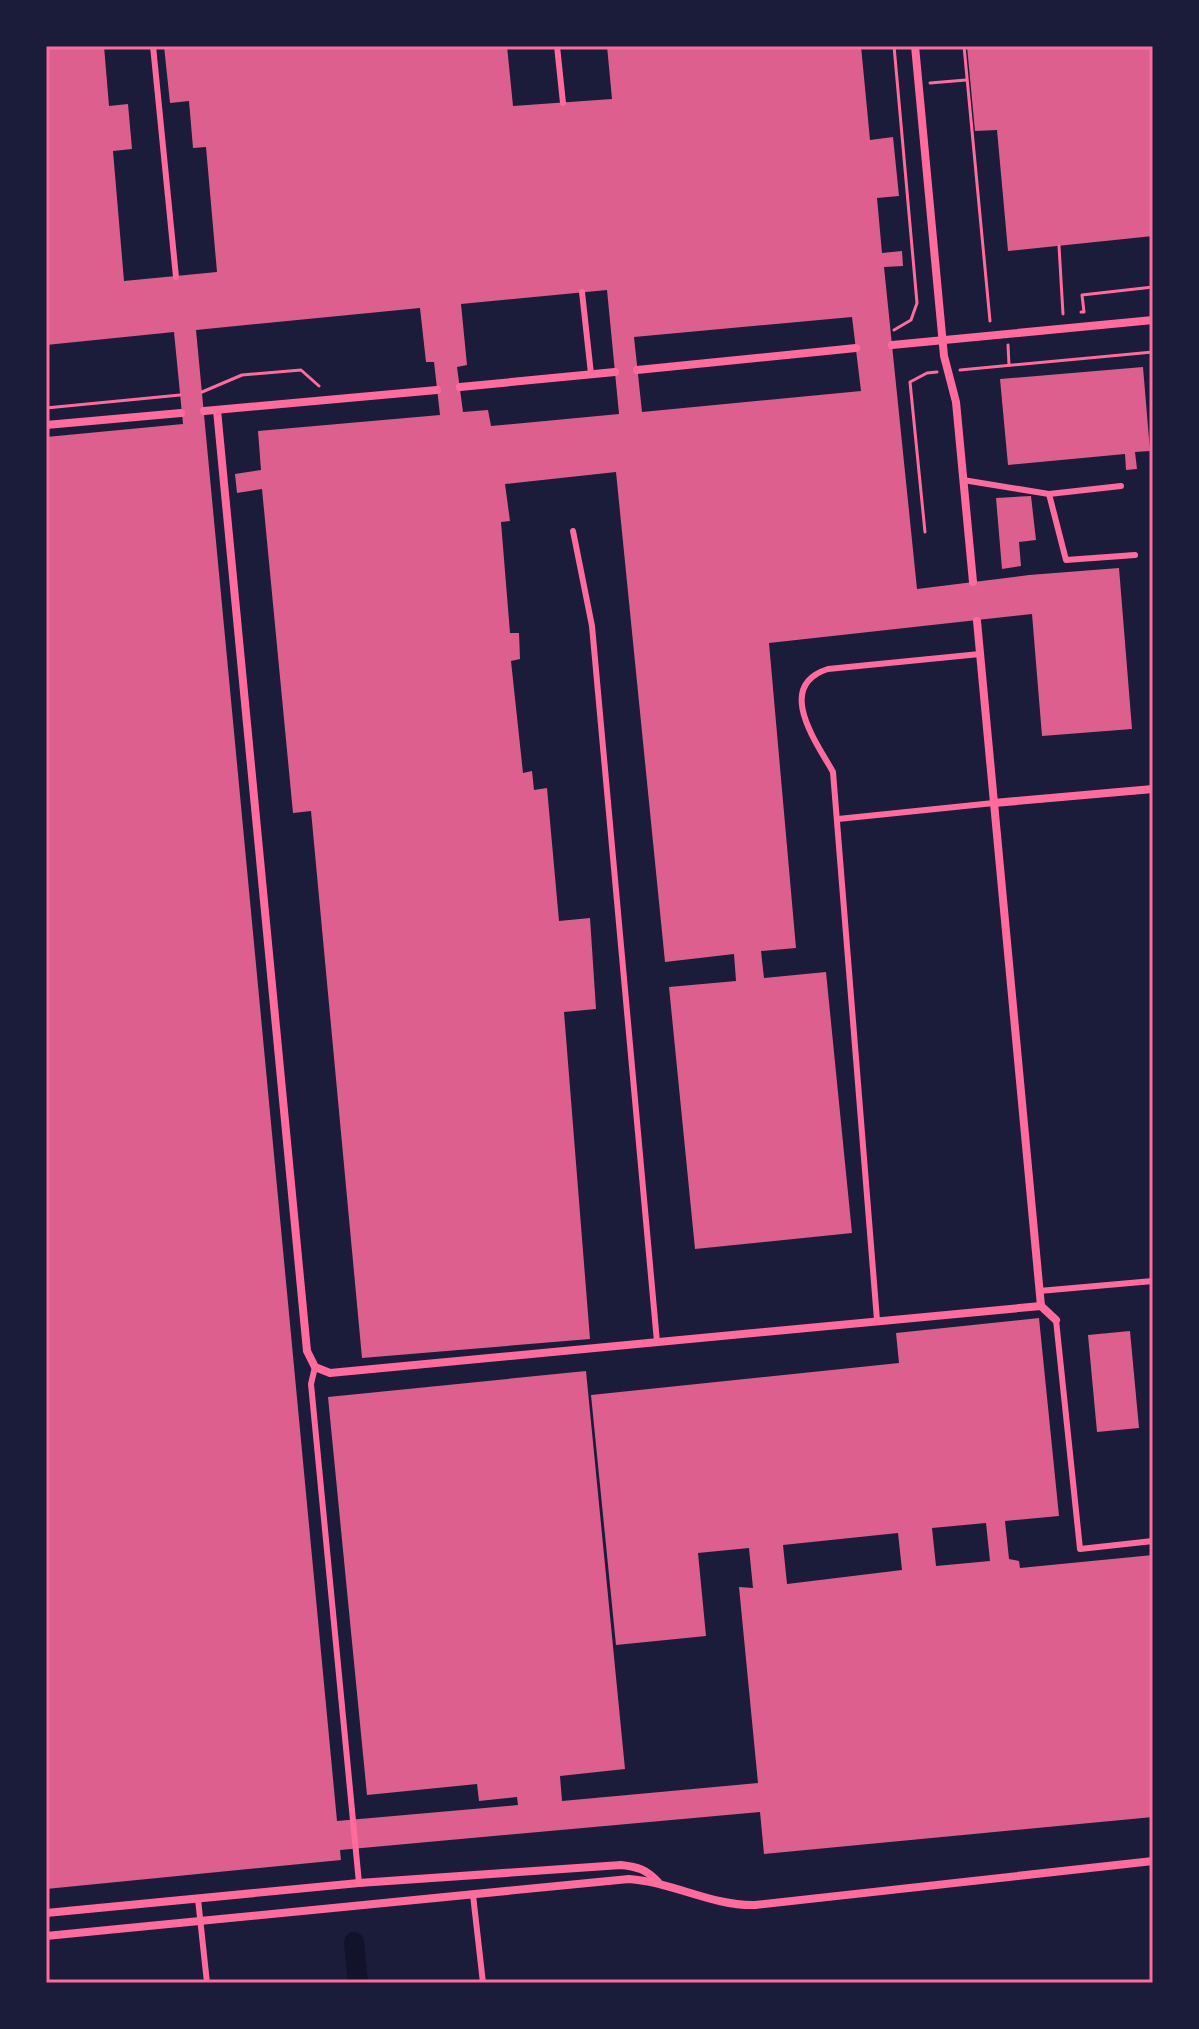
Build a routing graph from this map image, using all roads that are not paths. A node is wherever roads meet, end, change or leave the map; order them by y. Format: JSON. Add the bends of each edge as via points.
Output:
{"nodes":[{"id":1,"x":153,"y":46,"type":"edge"},
{"id":2,"x":557,"y":46,"type":"edge"},
{"id":3,"x":915,"y":46,"type":"edge"},
{"id":4,"x":563,"y":103,"type":"dead end"},
{"id":5,"x":176,"y":277,"type":"dead end"},
{"id":6,"x":582,"y":292,"type":"dead end"},
{"id":7,"x":1153,"y":320,"type":"edge"},
{"id":8,"x":943,"y":340,"type":"junction"},
{"id":9,"x":892,"y":345,"type":"dead end"},
{"id":10,"x":856,"y":348,"type":"dead end"},
{"id":11,"x":637,"y":370,"type":"dead end"},
{"id":12,"x":615,"y":372,"type":"dead end"},
{"id":13,"x":591,"y":374,"type":"junction"},
{"id":14,"x":460,"y":387,"type":"dead end"},
{"id":15,"x":437,"y":390,"type":"dead end"},
{"id":16,"x":217,"y":410,"type":"junction"},
{"id":17,"x":204,"y":411,"type":"dead end"},
{"id":18,"x":181,"y":413,"type":"dead end"},
{"id":19,"x":46,"y":425,"type":"edge"},
{"id":20,"x":963,"y":480,"type":"junction"},
{"id":21,"x":1121,"y":486,"type":"dead end"},
{"id":22,"x":1049,"y":494,"type":"junction"},
{"id":23,"x":573,"y":531,"type":"dead end"},
{"id":24,"x":1135,"y":555,"type":"dead end"},
{"id":25,"x":973,"y":582,"type":"dead end"},
{"id":26,"x":977,"y":621,"type":"dead end"},
{"id":27,"x":980,"y":654,"type":"junction"},
{"id":28,"x":1153,"y":789,"type":"edge"},
{"id":29,"x":994,"y":803,"type":"junction"},
{"id":30,"x":838,"y":819,"type":"junction"},
{"id":31,"x":1153,"y":1281,"type":"edge"},
{"id":32,"x":1039,"y":1291,"type":"junction"},
{"id":33,"x":1041,"y":1306,"type":"junction"},
{"id":34,"x":877,"y":1320,"type":"junction"},
{"id":35,"x":1056,"y":1320,"type":"joint"},
{"id":36,"x":657,"y":1342,"type":"junction"},
{"id":37,"x":315,"y":1367,"type":"junction"},
{"id":38,"x":1153,"y":1541,"type":"edge"},
{"id":39,"x":1153,"y":1861,"type":"edge"},
{"id":40,"x":359,"y":1883,"type":"junction"},
{"id":41,"x":658,"y":1883,"type":"junction"},
{"id":42,"x":473,"y":1895,"type":"junction"},
{"id":43,"x":198,"y":1899,"type":"junction"},
{"id":44,"x":46,"y":1913,"type":"edge"},
{"id":45,"x":201,"y":1921,"type":"junction"},
{"id":46,"x":46,"y":1936,"type":"edge"},
{"id":47,"x":207,"y":1983,"type":"edge"},
{"id":48,"x":483,"y":1983,"type":"edge"}],
"edges":[{"from":1,"to":5,"type":"lane"},
{"from":2,"to":4,"type":"lane"},
{"from":3,"to":8,"type":"street"},
{"from":6,"to":13,"type":"lane"},
{"from":7,"to":8,"type":"street"},
{"from":8,"to":9,"type":"street"},
{"from":8,"to":20,"type":"street","via":[[956,402]]},
{"from":10,"to":11,"type":"street"},
{"from":12,"to":13,"type":"street"},
{"from":13,"to":14,"type":"street"},
{"from":15,"to":16,"type":"street"},
{"from":16,"to":17,"type":"street"},
{"from":16,"to":37,"type":"street","via":[[307,1351]]},
{"from":18,"to":19,"type":"street"},
{"from":20,"to":22,"type":"lane"},
{"from":20,"to":25,"type":"street"},
{"from":21,"to":22,"type":"lane"},
{"from":22,"to":24,"type":"lane","via":[[1066,560]]},
{"from":23,"to":36,"type":"lane","via":[[592,626]]},
{"from":26,"to":27,"type":"street"},
{"from":27,"to":29,"type":"street"},
{"from":27,"to":30,"type":"lane","via":[[828,669],[806,683],[803,718],[833,772]]},
{"from":28,"to":29,"type":"street"},
{"from":29,"to":30,"type":"lane"},
{"from":29,"to":32,"type":"street"},
{"from":30,"to":34,"type":"lane"},
{"from":31,"to":32,"type":"lane"},
{"from":32,"to":33,"type":"street"},
{"from":33,"to":34,"type":"street"},
{"from":33,"to":35,"type":"street"},
{"from":34,"to":36,"type":"street"},
{"from":35,"to":38,"type":"lane","via":[[1080,1549]]},
{"from":36,"to":37,"type":"street","via":[[330,1373]]},
{"from":37,"to":40,"type":"lane","via":[[311,1384]]},
{"from":39,"to":41,"type":"street","via":[[755,1905],[722,1903]]},
{"from":40,"to":41,"type":"street","via":[[621,1865],[640,1868]]},
{"from":40,"to":43,"type":"street"},
{"from":41,"to":42,"type":"street","via":[[629,1879]]},
{"from":42,"to":45,"type":"street"},
{"from":42,"to":48,"type":"lane"},
{"from":43,"to":44,"type":"street"},
{"from":43,"to":45,"type":"lane"},
{"from":45,"to":46,"type":"street"},
{"from":45,"to":47,"type":"lane"}]}
